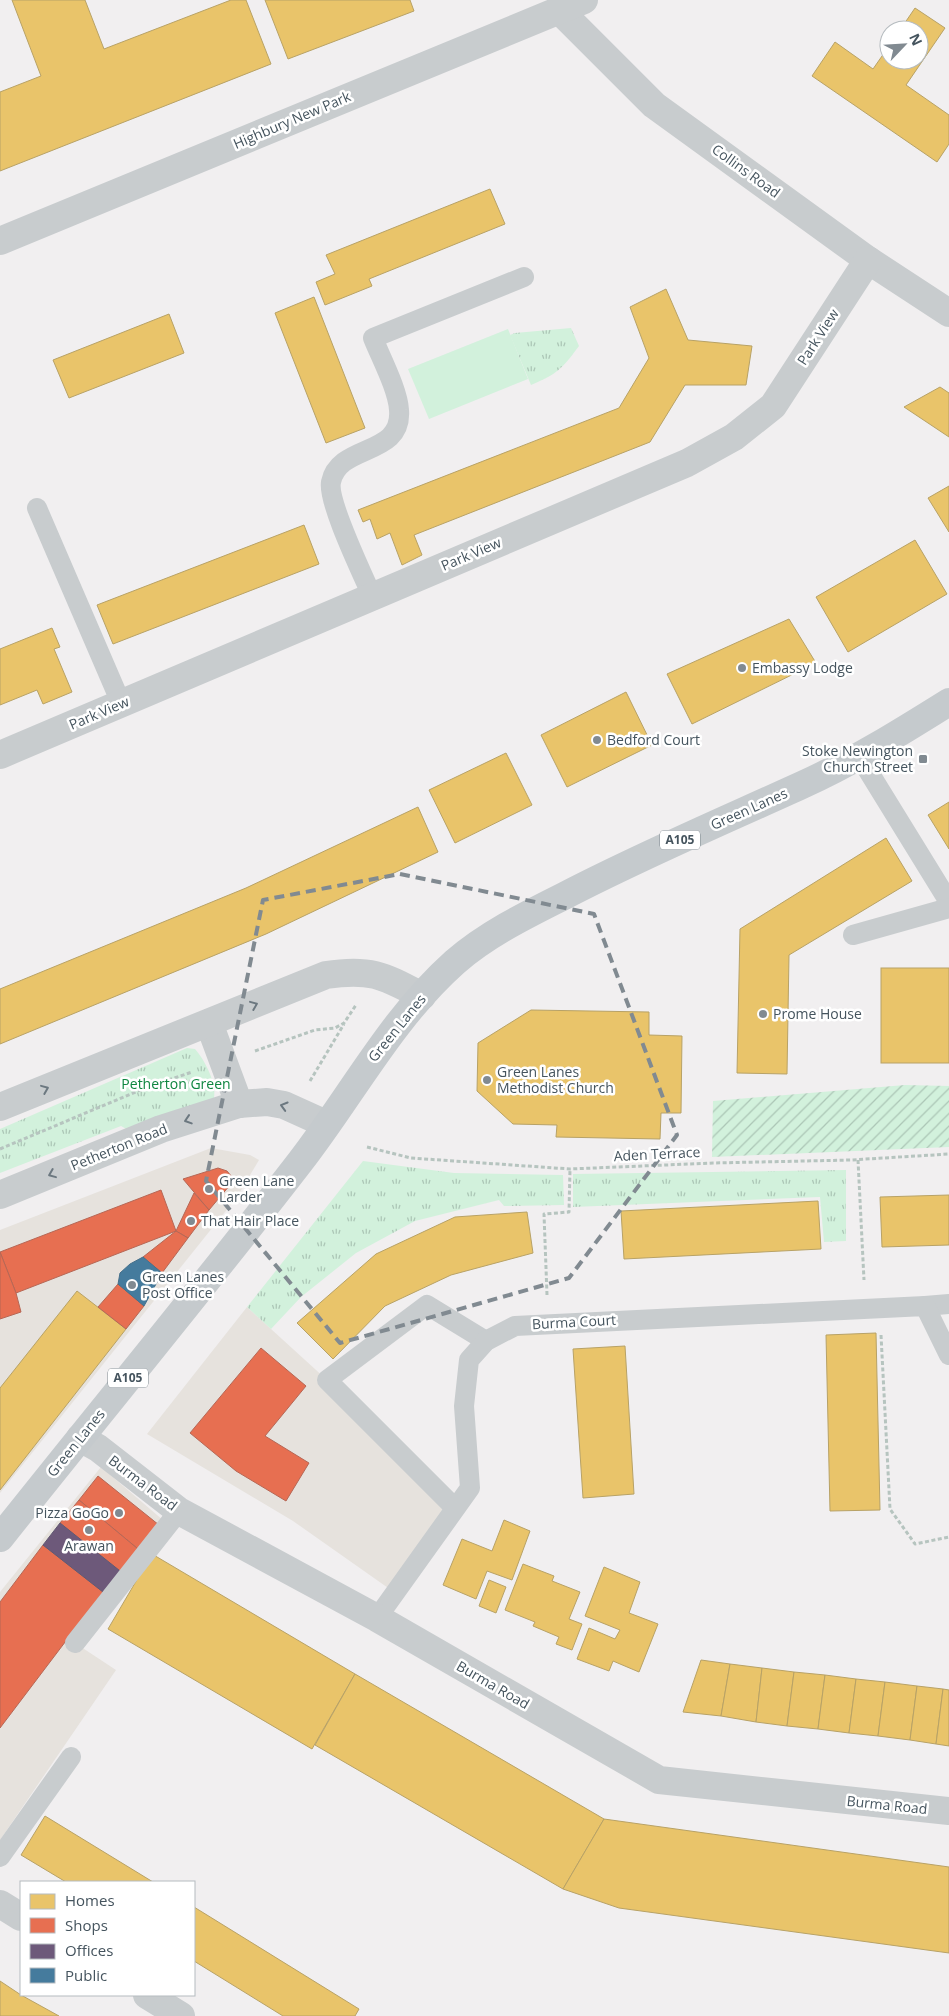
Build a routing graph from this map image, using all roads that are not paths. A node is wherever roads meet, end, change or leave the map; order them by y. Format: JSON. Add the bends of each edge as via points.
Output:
{"nodes":[{"id":1,"x":584,"y":0,"type":"edge"},
{"id":2,"x":559,"y":10,"type":"junction"},
{"id":3,"x":0,"y":241,"type":"edge"},
{"id":4,"x":868,"y":260,"type":"junction"},
{"id":5,"x":524,"y":277,"type":"dead end"},
{"id":6,"x":949,"y":313,"type":"edge"},
{"id":7,"x":36,"y":508,"type":"dead end"},
{"id":8,"x":372,"y":596,"type":"junction"},
{"id":9,"x":949,"y":702,"type":"edge"},
{"id":10,"x":121,"y":703,"type":"junction"},
{"id":11,"x":0,"y":755,"type":"edge"},
{"id":12,"x":859,"y":756,"type":"junction"},
{"id":13,"x":949,"y":902,"type":"edge"},
{"id":14,"x":949,"y":908,"type":"edge"},
{"id":15,"x":853,"y":935,"type":"dead end"},
{"id":16,"x":422,"y":996,"type":"junction"},
{"id":17,"x":209,"y":1023,"type":"junction"},
{"id":18,"x":239,"y":1104,"type":"junction"},
{"id":19,"x":0,"y":1107,"type":"edge"},
{"id":20,"x":326,"y":1124,"type":"junction"},
{"id":21,"x":0,"y":1195,"type":"edge"},
{"id":22,"x":949,"y":1304,"type":"edge"},
{"id":23,"x":925,"y":1306,"type":"junction"},
{"id":24,"x":486,"y":1341,"type":"junction"},
{"id":25,"x":949,"y":1355,"type":"edge"},
{"id":26,"x":80,"y":1438,"type":"junction"},
{"id":27,"x":455,"y":1508,"type":"junction"},
{"id":28,"x":180,"y":1511,"type":"junction"},
{"id":29,"x":0,"y":1538,"type":"edge"},
{"id":30,"x":376,"y":1618,"type":"junction"},
{"id":31,"x":75,"y":1643,"type":"dead end"},
{"id":32,"x":71,"y":1757,"type":"dead end"},
{"id":33,"x":949,"y":1811,"type":"edge"},
{"id":34,"x":0,"y":1857,"type":"edge"},
{"id":35,"x":0,"y":1904,"type":"edge"},
{"id":36,"x":20,"y":1916,"type":"edge"},
{"id":37,"x":149,"y":1996,"type":"edge"},
{"id":38,"x":181,"y":2016,"type":"edge"}],
"edges":[{"from":1,"to":2,"type":"street","name":"Highbury New Park"},
{"from":2,"to":3,"type":"street","name":"Highbury New Park"},
{"from":2,"to":4,"type":"street","name":"Collins Road","via":[[654,105]]},
{"from":4,"to":6,"type":"street","name":"Collins Road"},
{"from":4,"to":8,"type":"street","name":"Park View","via":[[773,406],[734,437],[687,463]]},
{"from":5,"to":8,"type":"lane","via":[[373,338],[396,397],[398,425],[383,443],[338,466],[330,483],[333,503]]},
{"from":7,"to":10,"type":"lane"},
{"from":8,"to":10,"type":"street","name":"Park View"},
{"from":9,"to":12,"type":"main road","name":"Green Lanes","number":"A105"},
{"from":10,"to":11,"type":"street","name":"Park View"},
{"from":12,"to":13,"type":"lane"},
{"from":12,"to":16,"type":"main road","name":"Green Lanes","number":"A105","via":[[803,785],[605,875],[496,933],[456,961]]},
{"from":14,"to":15,"type":"lane"},
{"from":17,"to":16,"type":"street","one_way":true,"via":[[326,975],[348,971],[385,976]]},
{"from":16,"to":20,"type":"main road","name":"Green Lanes","number":"A105","via":[[385,1040]]},
{"from":17,"to":18,"type":"street"},
{"from":19,"to":17,"type":"street","one_way":true},
{"from":20,"to":18,"type":"street","name":"Petherton Road","one_way":true,"via":[[284,1105],[267,1102]]},
{"from":18,"to":21,"type":"street","name":"Petherton Road","one_way":true,"via":[[161,1129]]},
{"from":20,"to":26,"type":"main road","name":"Green Lanes","number":"A105","via":[[263,1210]]},
{"from":22,"to":23,"type":"lane","name":"Burma Court"},
{"from":23,"to":24,"type":"lane","name":"Burma Court","via":[[549,1323],[515,1326]]},
{"from":23,"to":25,"type":"lane"},
{"from":24,"to":27,"type":"lane","name":"Burma Court","via":[[469,1360],[464,1406],[470,1488]]},
{"from":24,"to":27,"type":"lane","via":[[427,1305],[327,1380]]},
{"from":26,"to":28,"type":"street","name":"Burma Road","via":[[98,1448]]},
{"from":26,"to":29,"type":"main road","name":"Green Lanes","number":"A105"},
{"from":27,"to":30,"type":"lane","name":"Burma Court"},
{"from":28,"to":30,"type":"street","name":"Burma Road"},
{"from":28,"to":31,"type":"lane"},
{"from":30,"to":33,"type":"street","name":"Burma Road","via":[[659,1780]]},
{"from":32,"to":34,"type":"lane"},
{"from":35,"to":36,"type":"street"},
{"from":37,"to":38,"type":"street"}]}
